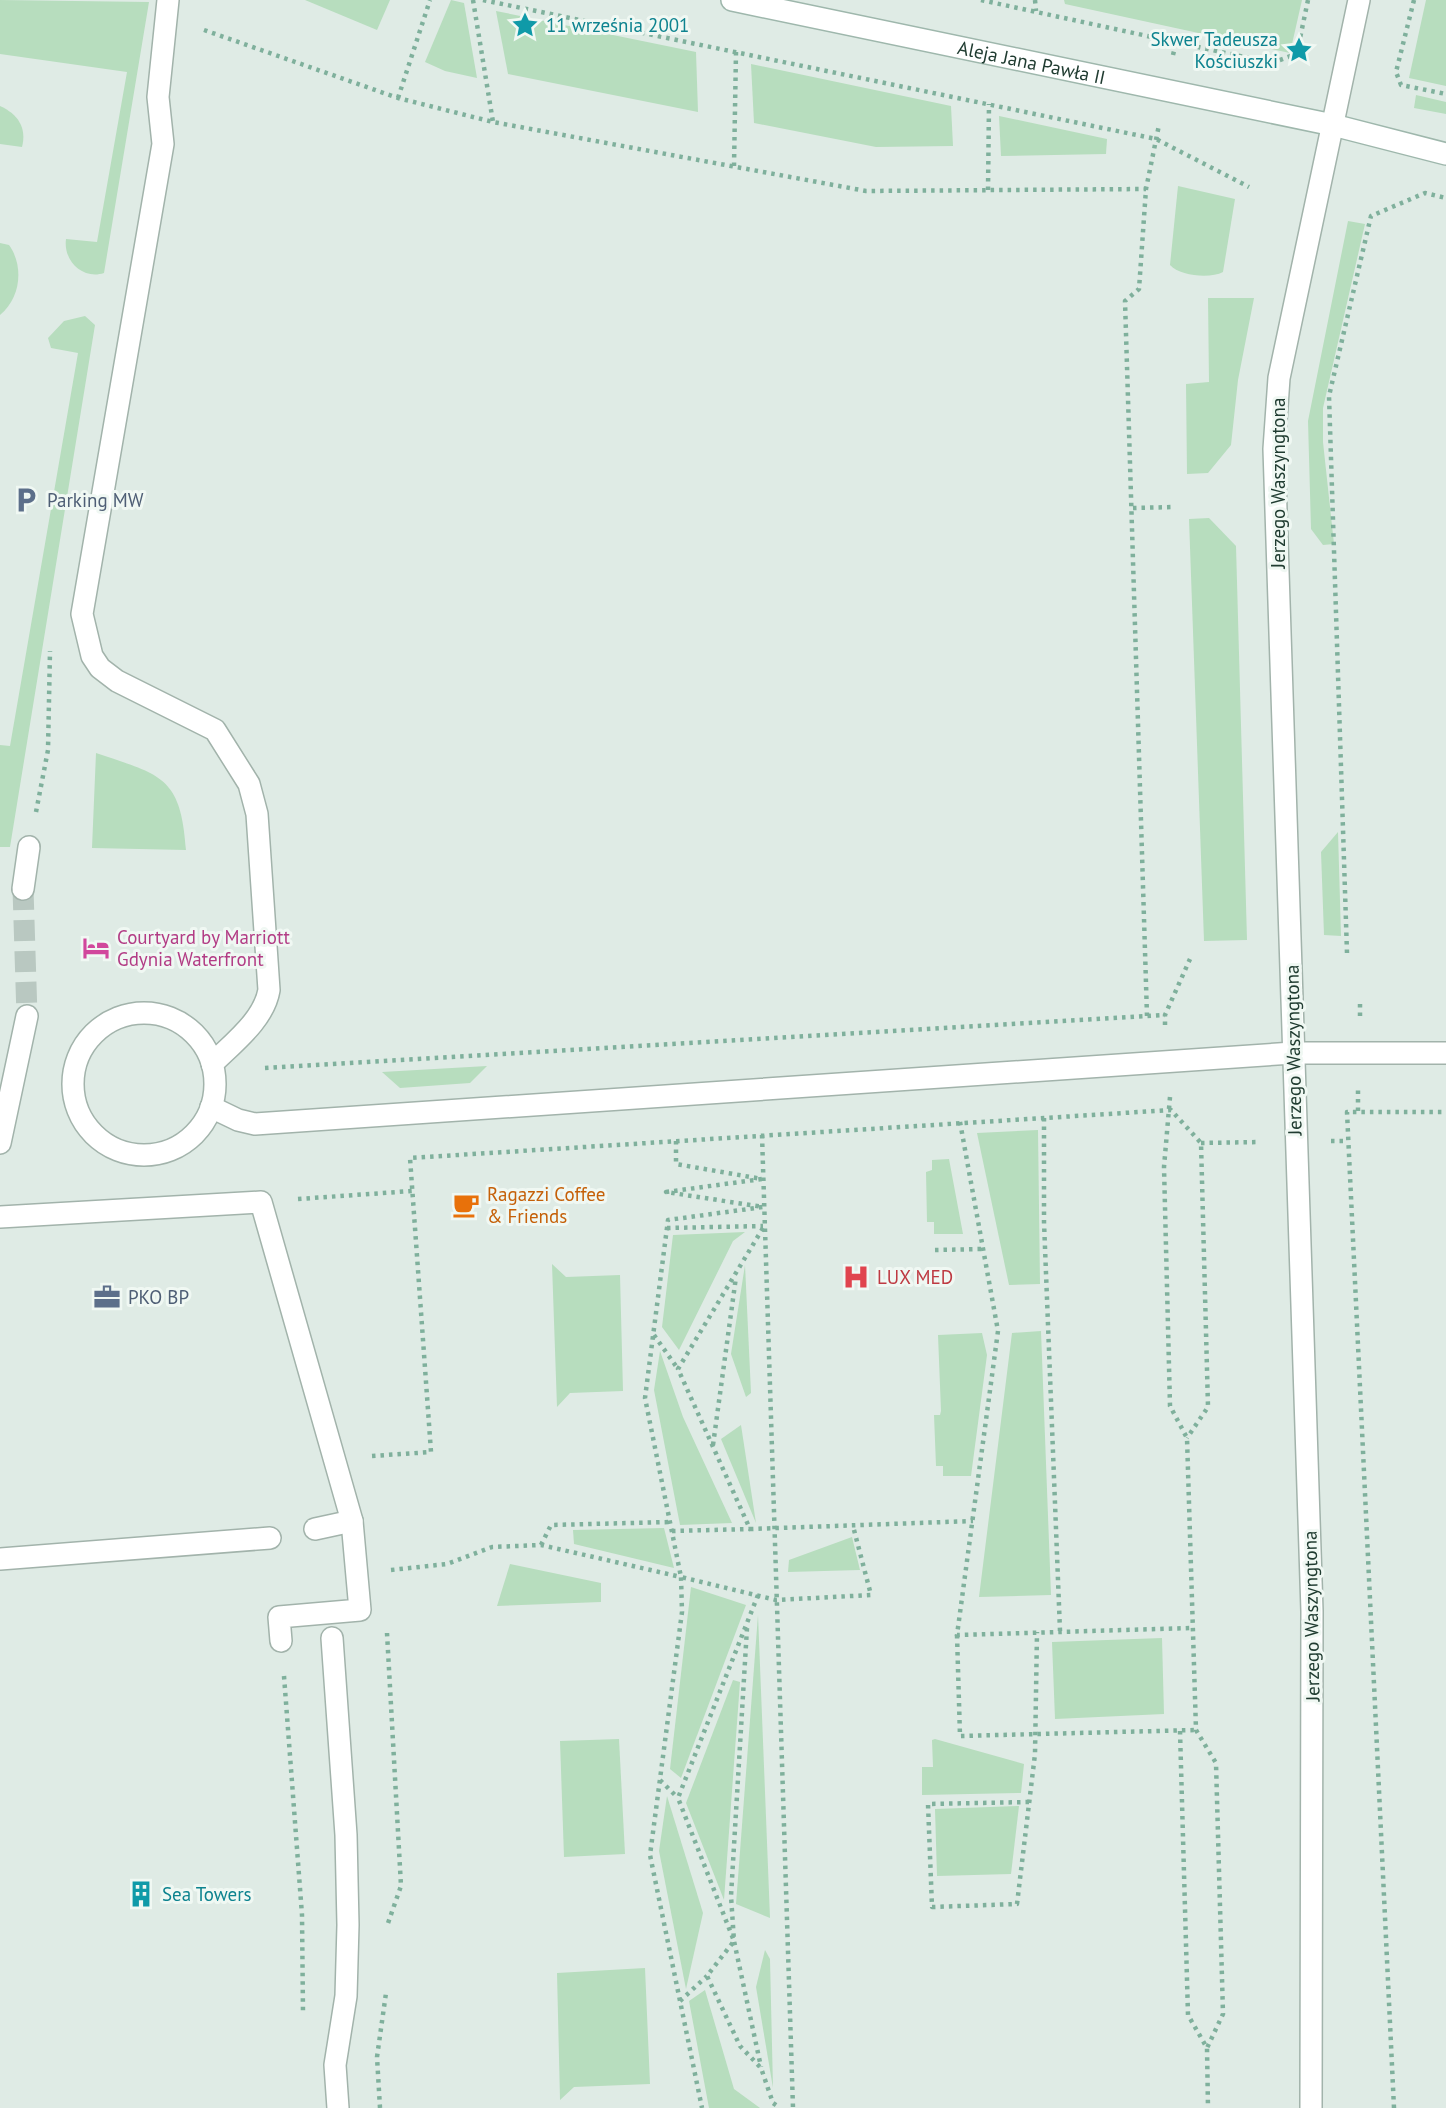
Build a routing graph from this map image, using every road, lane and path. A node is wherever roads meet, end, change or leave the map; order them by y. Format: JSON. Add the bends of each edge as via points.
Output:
{"nodes":[{"id":1,"x":168,"y":0,"type":"edge"},
{"id":2,"x":430,"y":0,"type":"edge"},
{"id":3,"x":473,"y":0,"type":"edge"},
{"id":4,"x":483,"y":0,"type":"edge"},
{"id":5,"x":732,"y":0,"type":"edge"},
{"id":6,"x":981,"y":0,"type":"edge"},
{"id":7,"x":1035,"y":0,"type":"edge"},
{"id":8,"x":1308,"y":0,"type":"edge"},
{"id":9,"x":1359,"y":0,"type":"edge"},
{"id":10,"x":1414,"y":0,"type":"edge"},
{"id":11,"x":1036,"y":11,"type":"junction"},
{"id":12,"x":204,"y":30,"type":"dead end"},
{"id":13,"x":736,"y":52,"type":"junction"},
{"id":14,"x":1446,"y":94,"type":"edge"},
{"id":15,"x":398,"y":98,"type":"junction"},
{"id":16,"x":989,"y":104,"type":"junction"},
{"id":17,"x":493,"y":122,"type":"junction"},
{"id":18,"x":1333,"y":125,"type":"junction"},
{"id":19,"x":1156,"y":139,"type":"junction"},
{"id":20,"x":1446,"y":154,"type":"edge"},
{"id":21,"x":734,"y":166,"type":"junction"},
{"id":22,"x":1249,"y":187,"type":"dead end"},
{"id":23,"x":1146,"y":189,"type":"junction"},
{"id":24,"x":988,"y":190,"type":"junction"},
{"id":25,"x":1446,"y":198,"type":"edge"},
{"id":26,"x":1174,"y":507,"type":"dead end"},
{"id":27,"x":1133,"y":508,"type":"junction"},
{"id":28,"x":29,"y":848,"type":"dead end"},
{"id":29,"x":23,"y":889,"type":"tunnel mouth"},
{"id":30,"x":1347,"y":953,"type":"dead end"},
{"id":31,"x":1190,"y":959,"type":"dead end"},
{"id":32,"x":27,"y":1016,"type":"tunnel mouth"},
{"id":33,"x":1147,"y":1016,"type":"junction"},
{"id":34,"x":1293,"y":1053,"type":"junction"},
{"id":35,"x":1446,"y":1054,"type":"edge"},
{"id":36,"x":212,"y":1064,"type":"junction"},
{"id":37,"x":251,"y":1068,"type":"dead end"},
{"id":38,"x":211,"y":1107,"type":"junction"},
{"id":39,"x":1171,"y":1110,"type":"junction"},
{"id":40,"x":1446,"y":1112,"type":"edge"},
{"id":41,"x":1044,"y":1118,"type":"junction"},
{"id":42,"x":960,"y":1122,"type":"junction"},
{"id":43,"x":762,"y":1135,"type":"junction"},
{"id":44,"x":676,"y":1141,"type":"junction"},
{"id":45,"x":0,"y":1143,"type":"edge"},
{"id":46,"x":762,"y":1178,"type":"junction"},
{"id":47,"x":412,"y":1191,"type":"junction"},
{"id":48,"x":261,"y":1202,"type":"junction"},
{"id":49,"x":763,"y":1207,"type":"junction"},
{"id":50,"x":0,"y":1217,"type":"edge"},
{"id":51,"x":764,"y":1226,"type":"junction"},
{"id":52,"x":667,"y":1228,"type":"junction"},
{"id":53,"x":982,"y":1249,"type":"junction"},
{"id":54,"x":935,"y":1250,"type":"dead end"},
{"id":55,"x":737,"y":1273,"type":"junction"},
{"id":56,"x":653,"y":1334,"type":"junction"},
{"id":57,"x":678,"y":1369,"type":"junction"},
{"id":58,"x":1187,"y":1438,"type":"junction"},
{"id":59,"x":713,"y":1446,"type":"junction"},
{"id":60,"x":336,"y":1458,"type":"junction"},
{"id":61,"x":352,"y":1521,"type":"junction"},
{"id":62,"x":973,"y":1521,"type":"junction"},
{"id":63,"x":670,"y":1522,"type":"junction"},
{"id":64,"x":853,"y":1526,"type":"junction"},
{"id":65,"x":315,"y":1529,"type":"dead end"},
{"id":66,"x":750,"y":1529,"type":"junction"},
{"id":67,"x":774,"y":1529,"type":"junction"},
{"id":68,"x":672,"y":1531,"type":"junction"},
{"id":69,"x":270,"y":1538,"type":"dead end"},
{"id":70,"x":541,"y":1545,"type":"junction"},
{"id":71,"x":0,"y":1559,"type":"edge"},
{"id":72,"x":357,"y":1573,"type":"junction"},
{"id":73,"x":681,"y":1577,"type":"junction"},
{"id":74,"x":758,"y":1595,"type":"junction"},
{"id":75,"x":776,"y":1600,"type":"junction"},
{"id":76,"x":360,"y":1609,"type":"junction"},
{"id":77,"x":748,"y":1623,"type":"junction"},
{"id":78,"x":1192,"y":1628,"type":"junction"},
{"id":79,"x":1060,"y":1631,"type":"junction"},
{"id":80,"x":1037,"y":1632,"type":"junction"},
{"id":81,"x":957,"y":1635,"type":"junction"},
{"id":82,"x":332,"y":1638,"type":"dead end"},
{"id":83,"x":281,"y":1641,"type":"joint"},
{"id":84,"x":1196,"y":1730,"type":"junction"},
{"id":85,"x":1180,"y":1731,"type":"junction"},
{"id":86,"x":1035,"y":1735,"type":"junction"},
{"id":87,"x":660,"y":1780,"type":"junction"},
{"id":88,"x":678,"y":1798,"type":"junction"},
{"id":89,"x":1029,"y":1802,"type":"junction"},
{"id":90,"x":383,"y":1936,"type":"dead end"},
{"id":91,"x":734,"y":1941,"type":"junction"},
{"id":92,"x":707,"y":1976,"type":"junction"},
{"id":93,"x":386,"y":1989,"type":"dead end"},
{"id":94,"x":680,"y":2001,"type":"junction"},
{"id":95,"x":303,"y":2022,"type":"dead end"},
{"id":96,"x":1207,"y":2048,"type":"junction"},
{"id":97,"x":761,"y":2068,"type":"junction"},
{"id":98,"x":338,"y":2108,"type":"edge"},
{"id":99,"x":380,"y":2108,"type":"edge"},
{"id":100,"x":702,"y":2108,"type":"edge"},
{"id":101,"x":779,"y":2108,"type":"edge"},
{"id":102,"x":793,"y":2108,"type":"edge"},
{"id":103,"x":1208,"y":2108,"type":"edge"},
{"id":104,"x":1311,"y":2108,"type":"edge"},
{"id":105,"x":1394,"y":2108,"type":"edge"}],
"edges":[{"from":1,"to":36,"type":"street","via":[[158,97],[163,144],[82,614],[92,656],[100,668],[215,730],[249,784],[257,814],[269,990],[256,1019]]},
{"from":2,"to":15,"type":"path"},
{"from":3,"to":17,"type":"path"},
{"from":4,"to":13,"type":"path"},
{"from":5,"to":18,"type":"street","name":"Aleja Jana Pawła II"},
{"from":6,"to":11,"type":"path"},
{"from":7,"to":11,"type":"path"},
{"from":8,"to":11,"type":"path","via":[[1293,55],[1272,63]]},
{"from":9,"to":18,"type":"street","name":"Jerzego Waszyngtona"},
{"from":10,"to":14,"type":"path","via":[[1396,72],[1401,85]]},
{"from":12,"to":15,"type":"path"},
{"from":13,"to":16,"type":"path"},
{"from":13,"to":21,"type":"path"},
{"from":15,"to":17,"type":"path"},
{"from":16,"to":19,"type":"path"},
{"from":16,"to":24,"type":"path"},
{"from":17,"to":21,"type":"path"},
{"from":18,"to":20,"type":"street"},
{"from":18,"to":34,"type":"street","name":"Jerzego Waszyngtona","via":[[1279,378],[1274,449]]},
{"from":19,"to":22,"type":"path"},
{"from":19,"to":23,"type":"path"},
{"from":21,"to":24,"type":"path","via":[[866,191]]},
{"from":23,"to":24,"type":"path"},
{"from":23,"to":27,"type":"path","via":[[1139,289],[1125,301]]},
{"from":25,"to":30,"type":"path","via":[[1424,193],[1371,216],[1329,396]]},
{"from":26,"to":27,"type":"path"},
{"from":27,"to":33,"type":"path"},
{"from":28,"to":29,"type":"street"},
{"from":31,"to":33,"type":"path","via":[[1165,1015]]},
{"from":32,"to":45,"type":"street"},
{"from":33,"to":37,"type":"path"},
{"from":34,"to":35,"type":"street"},
{"from":34,"to":38,"type":"street","via":[[255,1124]]},
{"from":34,"to":104,"type":"street","name":"Jerzego Waszyngtona","via":[[1312,1611]]},
{"from":36,"to":38,"type":"street"},
{"from":36,"to":38,"type":"street","via":[[201,1041],[183,1024],[159,1014],[134,1013],[109,1021],[89,1038],[76,1059],[72,1084],[77,1109],[90,1131],[110,1147],[134,1155],[159,1154],[183,1144]]},
{"from":39,"to":41,"type":"path"},
{"from":39,"to":58,"type":"path","via":[[1164,1167],[1170,1406]]},
{"from":39,"to":58,"type":"path","via":[[1201,1143],[1208,1407]]},
{"from":40,"to":105,"type":"path","via":[[1347,1112]]},
{"from":41,"to":42,"type":"path"},
{"from":41,"to":79,"type":"path"},
{"from":42,"to":43,"type":"path"},
{"from":42,"to":53,"type":"path"},
{"from":43,"to":44,"type":"path"},
{"from":43,"to":46,"type":"path"},
{"from":44,"to":46,"type":"path","via":[[676,1164]]},
{"from":44,"to":47,"type":"path","via":[[410,1158]]},
{"from":46,"to":49,"type":"path"},
{"from":46,"to":49,"type":"path","via":[[666,1192]]},
{"from":47,"to":48,"type":"path"},
{"from":47,"to":60,"type":"path","via":[[431,1452]]},
{"from":48,"to":50,"type":"street"},
{"from":48,"to":60,"type":"street"},
{"from":49,"to":51,"type":"path"},
{"from":49,"to":52,"type":"path","via":[[668,1220]]},
{"from":51,"to":52,"type":"path"},
{"from":51,"to":55,"type":"path"},
{"from":51,"to":67,"type":"path"},
{"from":52,"to":56,"type":"path"},
{"from":53,"to":54,"type":"path"},
{"from":53,"to":62,"type":"path","via":[[998,1331]]},
{"from":55,"to":57,"type":"path"},
{"from":55,"to":59,"type":"path"},
{"from":56,"to":57,"type":"path"},
{"from":56,"to":63,"type":"path","via":[[645,1398]]},
{"from":57,"to":59,"type":"path"},
{"from":58,"to":78,"type":"path"},
{"from":59,"to":66,"type":"path"},
{"from":60,"to":61,"type":"street"},
{"from":61,"to":65,"type":"street"},
{"from":61,"to":72,"type":"street"},
{"from":62,"to":64,"type":"path"},
{"from":62,"to":81,"type":"path"},
{"from":63,"to":68,"type":"path"},
{"from":63,"to":70,"type":"path","via":[[551,1525]]},
{"from":64,"to":67,"type":"path"},
{"from":64,"to":75,"type":"path","via":[[871,1595]]},
{"from":66,"to":67,"type":"path"},
{"from":66,"to":68,"type":"path"},
{"from":67,"to":75,"type":"path"},
{"from":68,"to":73,"type":"path"},
{"from":69,"to":71,"type":"street"},
{"from":70,"to":72,"type":"path","via":[[492,1547],[447,1564]]},
{"from":70,"to":73,"type":"path"},
{"from":72,"to":76,"type":"street"},
{"from":73,"to":74,"type":"path"},
{"from":73,"to":87,"type":"path","via":[[682,1612]]},
{"from":74,"to":75,"type":"path"},
{"from":74,"to":77,"type":"path"},
{"from":75,"to":102,"type":"path"},
{"from":76,"to":83,"type":"street","via":[[279,1617]]},
{"from":76,"to":90,"type":"path","via":[[388,1635],[401,1886]]},
{"from":77,"to":88,"type":"path"},
{"from":77,"to":91,"type":"path","via":[[731,1896]]},
{"from":78,"to":79,"type":"path"},
{"from":78,"to":84,"type":"path"},
{"from":79,"to":80,"type":"path"},
{"from":80,"to":81,"type":"path"},
{"from":80,"to":86,"type":"path"},
{"from":81,"to":86,"type":"path","via":[[960,1737]]},
{"from":82,"to":98,"type":"street","via":[[348,1925],[346,1996],[335,2065]]},
{"from":83,"to":95,"type":"path","via":[[302,1915]]},
{"from":84,"to":85,"type":"path"},
{"from":84,"to":96,"type":"path","via":[[1216,1763],[1223,2014]]},
{"from":85,"to":86,"type":"path"},
{"from":85,"to":96,"type":"path","via":[[1188,2015]]},
{"from":86,"to":89,"type":"path"},
{"from":87,"to":88,"type":"path"},
{"from":87,"to":94,"type":"path","via":[[650,1855]]},
{"from":88,"to":91,"type":"path"},
{"from":89,"to":89,"type":"path","via":[[928,1804],[932,1907],[1017,1904]]},
{"from":91,"to":92,"type":"path"},
{"from":91,"to":97,"type":"path"},
{"from":92,"to":94,"type":"path"},
{"from":92,"to":97,"type":"path","via":[[740,2046]]},
{"from":93,"to":99,"type":"path","via":[[377,2057]]},
{"from":94,"to":100,"type":"path"},
{"from":96,"to":103,"type":"path"},
{"from":97,"to":101,"type":"path"}]}
